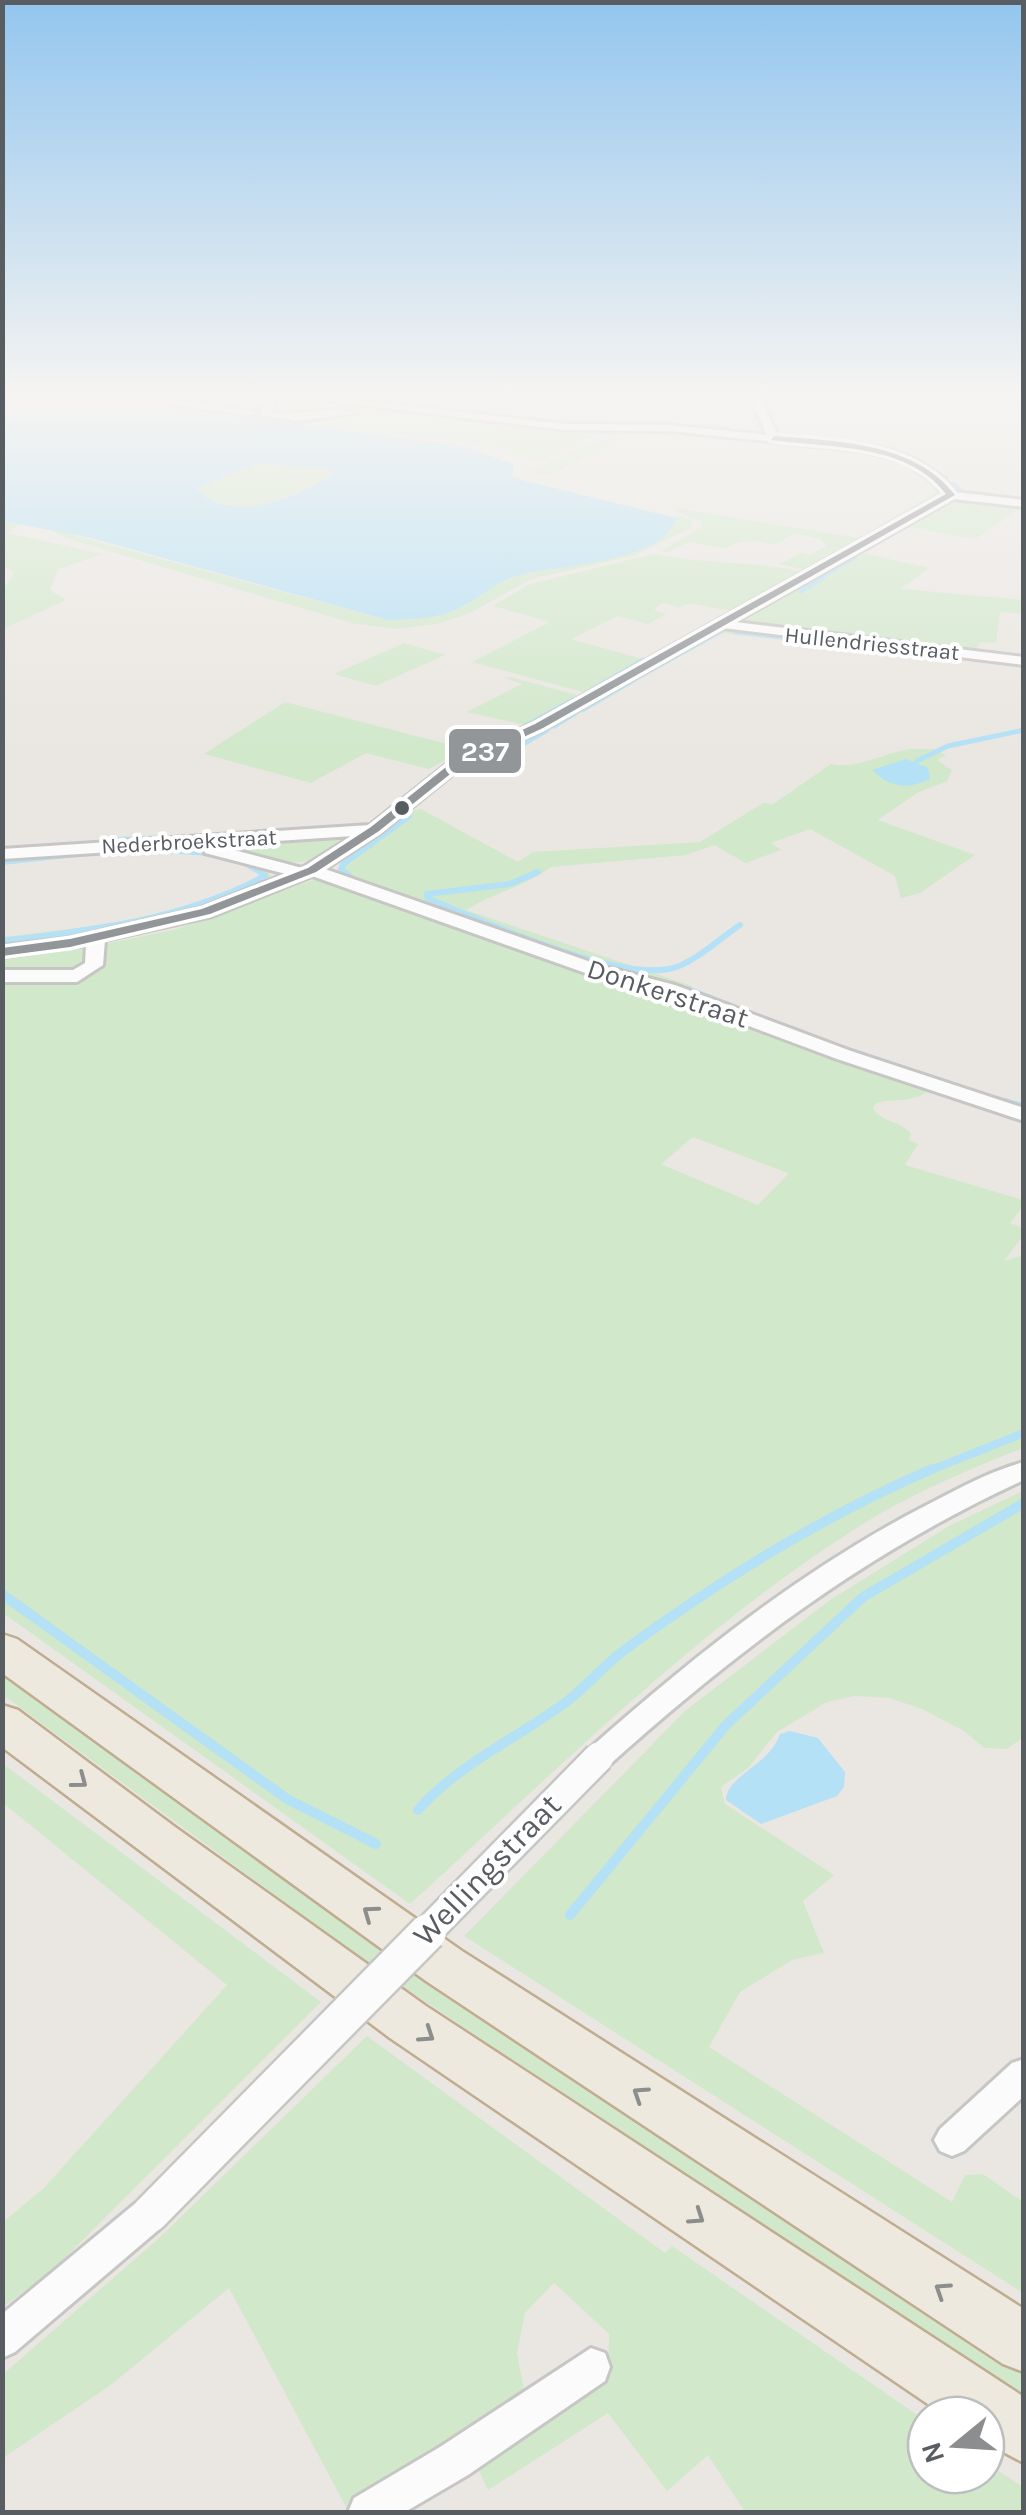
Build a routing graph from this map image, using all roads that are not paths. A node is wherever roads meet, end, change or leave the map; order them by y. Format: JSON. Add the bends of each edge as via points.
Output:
{"nodes":[{"id":1,"x":921,"y":512,"type":"edge"},
{"id":2,"x":720,"y":624,"type":"junction"},
{"id":3,"x":1024,"y":660,"type":"edge"},
{"id":4,"x":375,"y":829,"type":"junction"},
{"id":5,"x":189,"y":844,"type":"junction"},
{"id":6,"x":2,"y":854,"type":"edge"},
{"id":7,"x":308,"y":872,"type":"junction"},
{"id":8,"x":96,"y":938,"type":"junction"},
{"id":9,"x":2,"y":952,"type":"edge"},
{"id":10,"x":2,"y":976,"type":"edge"},
{"id":11,"x":1024,"y":1115,"type":"edge"},
{"id":12,"x":1024,"y":1470,"type":"edge"},
{"id":13,"x":2,"y":1650,"type":"edge"},
{"id":14,"x":2,"y":1722,"type":"edge"},
{"id":15,"x":1024,"y":2074,"type":"edge"},
{"id":16,"x":952,"y":2140,"type":"dead end"},
{"id":17,"x":2,"y":2338,"type":"edge"},
{"id":18,"x":1024,"y":2344,"type":"edge"},
{"id":19,"x":591,"y":2367,"type":"dead end"},
{"id":20,"x":1024,"y":2433,"type":"edge"},
{"id":21,"x":368,"y":2512,"type":"edge"}],
"edges":[{"from":1,"to":2,"type":"street"},
{"from":2,"to":3,"type":"street","name":"Hullendriesstraat"},
{"from":2,"to":4,"type":"street","via":[[540,726],[455,764]]},
{"from":4,"to":5,"type":"street","name":"Nederbroekstraat"},
{"from":4,"to":7,"type":"street"},
{"from":5,"to":6,"type":"street","name":"Nederbroekstraat"},
{"from":5,"to":7,"type":"street","name":"Donkerstraat"},
{"from":7,"to":8,"type":"street","via":[[206,912]]},
{"from":7,"to":11,"type":"street","name":"Donkerstraat"},
{"from":8,"to":9,"type":"street"},
{"from":8,"to":10,"type":"street","via":[[94,965],[77,976]]},
{"from":12,"to":17,"type":"street","name":"Wellingstraat","bridge":true,"via":[[876,1544],[688,1675],[599,1757],[150,2214]]},
{"from":18,"to":13,"type":"highway","one_way":true,"via":[[444,1966]]},
{"from":14,"to":20,"type":"highway","one_way":true,"via":[[408,2022]]},
{"from":15,"to":16,"type":"street"},
{"from":19,"to":21,"type":"street"}]}
